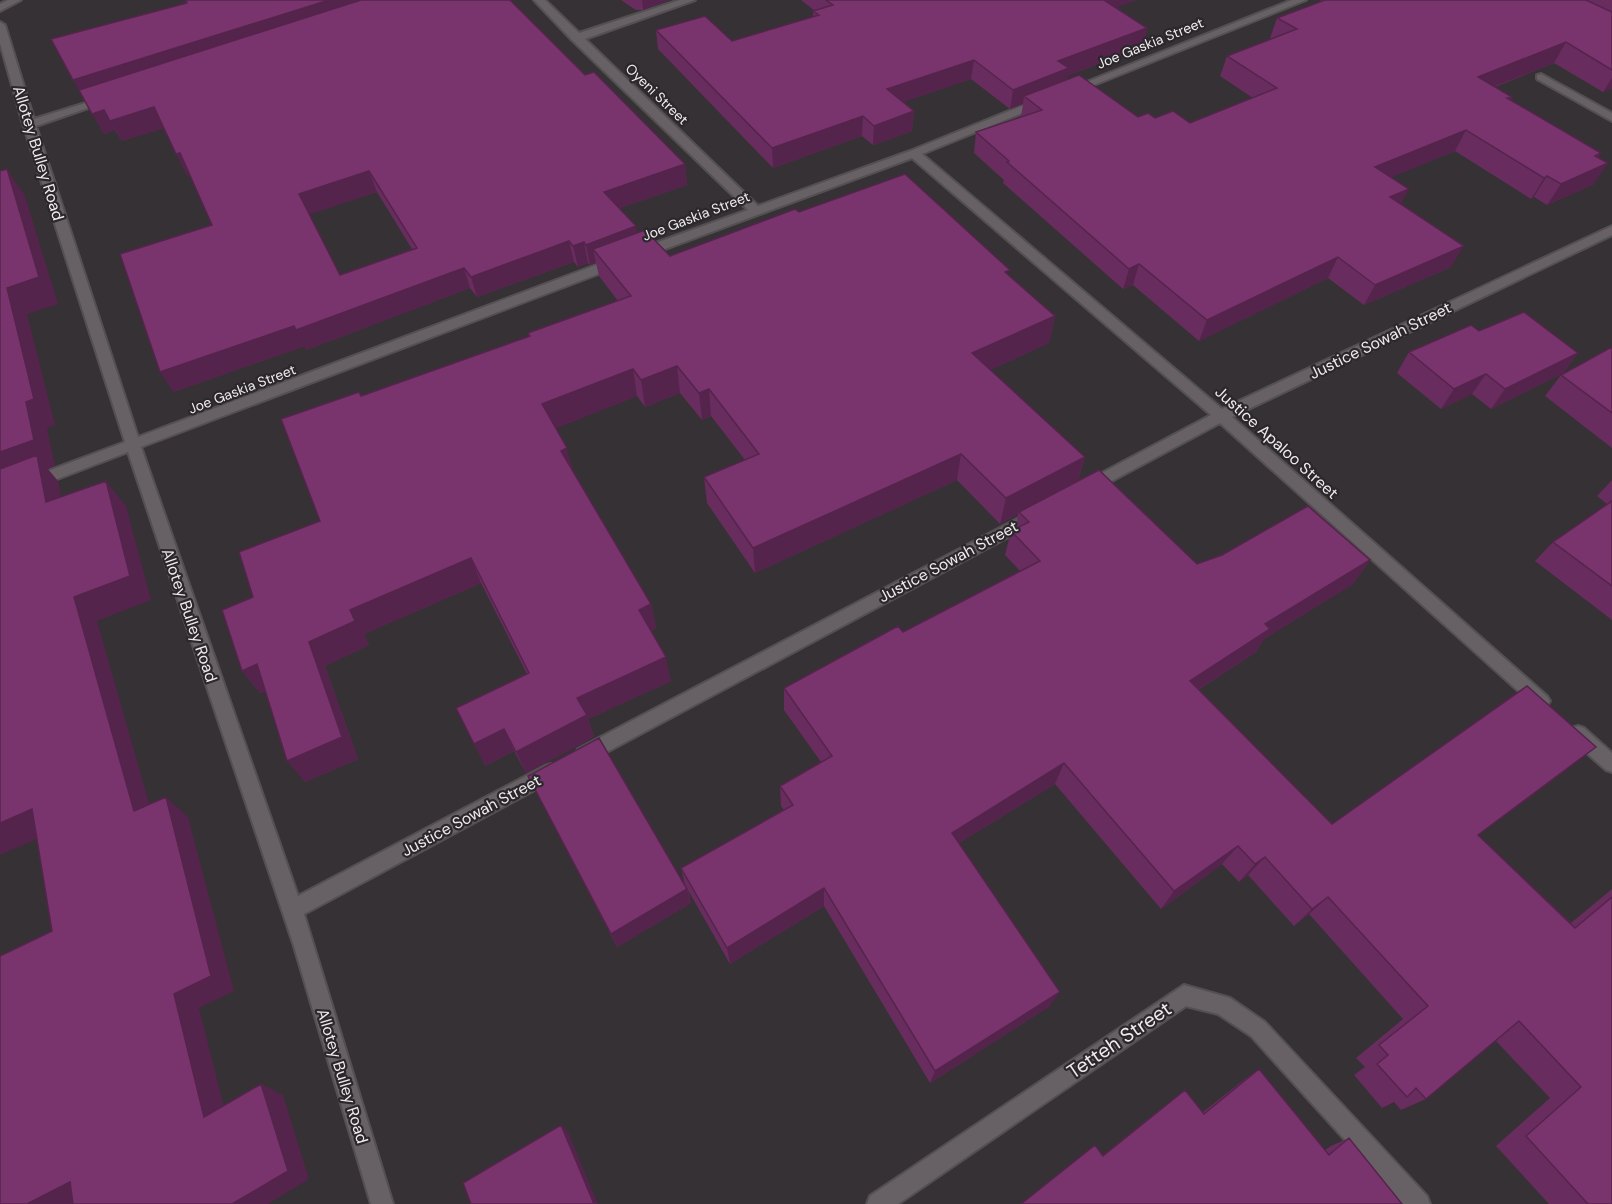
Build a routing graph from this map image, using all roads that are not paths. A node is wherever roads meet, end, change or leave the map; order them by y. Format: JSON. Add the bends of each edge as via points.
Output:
{"nodes":[{"id":1,"x":16,"y":0,"type":"edge"},
{"id":2,"x":538,"y":0,"type":"edge"},
{"id":3,"x":690,"y":0,"type":"edge"},
{"id":4,"x":1300,"y":0,"type":"edge"},
{"id":5,"x":0,"y":8,"type":"edge"},
{"id":6,"x":0,"y":26,"type":"edge"},
{"id":7,"x":576,"y":38,"type":"junction"},
{"id":8,"x":1541,"y":77,"type":"dead end"},
{"id":9,"x":120,"y":95,"type":"edge"},
{"id":10,"x":1612,"y":118,"type":"edge"},
{"id":11,"x":29,"y":124,"type":"junction"},
{"id":12,"x":914,"y":153,"type":"junction"},
{"id":13,"x":755,"y":210,"type":"junction"},
{"id":14,"x":1612,"y":230,"type":"edge"},
{"id":15,"x":1221,"y":416,"type":"junction"},
{"id":16,"x":132,"y":447,"type":"junction"},
{"id":17,"x":0,"y":495,"type":"edge"},
{"id":18,"x":1074,"y":495,"type":"edge"},
{"id":19,"x":1052,"y":506,"type":"edge"},
{"id":20,"x":1550,"y":708,"type":"edge"},
{"id":21,"x":1568,"y":724,"type":"edge"},
{"id":22,"x":1612,"y":764,"type":"edge"},
{"id":23,"x":292,"y":910,"type":"junction"},
{"id":24,"x":382,"y":1204,"type":"edge"},
{"id":25,"x":878,"y":1204,"type":"edge"},
{"id":26,"x":1419,"y":1204,"type":"edge"}],
"edges":[{"from":1,"to":5,"type":"street"},
{"from":2,"to":7,"type":"street","name":"Oyeni Street"},
{"from":3,"to":7,"type":"street"},
{"from":4,"to":12,"type":"street","name":"Joe Gaskia Street"},
{"from":6,"to":11,"type":"street","name":"Allotey Bulley Road"},
{"from":7,"to":13,"type":"street","name":"Oyeni Street"},
{"from":8,"to":10,"type":"street"},
{"from":9,"to":11,"type":"street"},
{"from":11,"to":16,"type":"street","name":"Allotey Bulley Road"},
{"from":12,"to":13,"type":"street","name":"Joe Gaskia Street"},
{"from":12,"to":15,"type":"street","name":"Justice Apaloo Street"},
{"from":13,"to":16,"type":"street","name":"Joe Gaskia Street"},
{"from":14,"to":15,"type":"street","name":"Justice Sowah Street"},
{"from":15,"to":18,"type":"street","name":"Justice Sowah Street"},
{"from":15,"to":20,"type":"street","name":"Justice Apaloo Street"},
{"from":16,"to":17,"type":"street","name":"Joe Gaskia Street"},
{"from":16,"to":23,"type":"street","name":"Allotey Bulley Road"},
{"from":19,"to":23,"type":"street","name":"Justice Sowah Street"},
{"from":21,"to":22,"type":"street"},
{"from":23,"to":24,"type":"street","name":"Allotey Bulley Road"},
{"from":25,"to":26,"type":"street","name":"Tetteh Street","via":[[1184,995],[1223,1005],[1258,1029]]}]}
